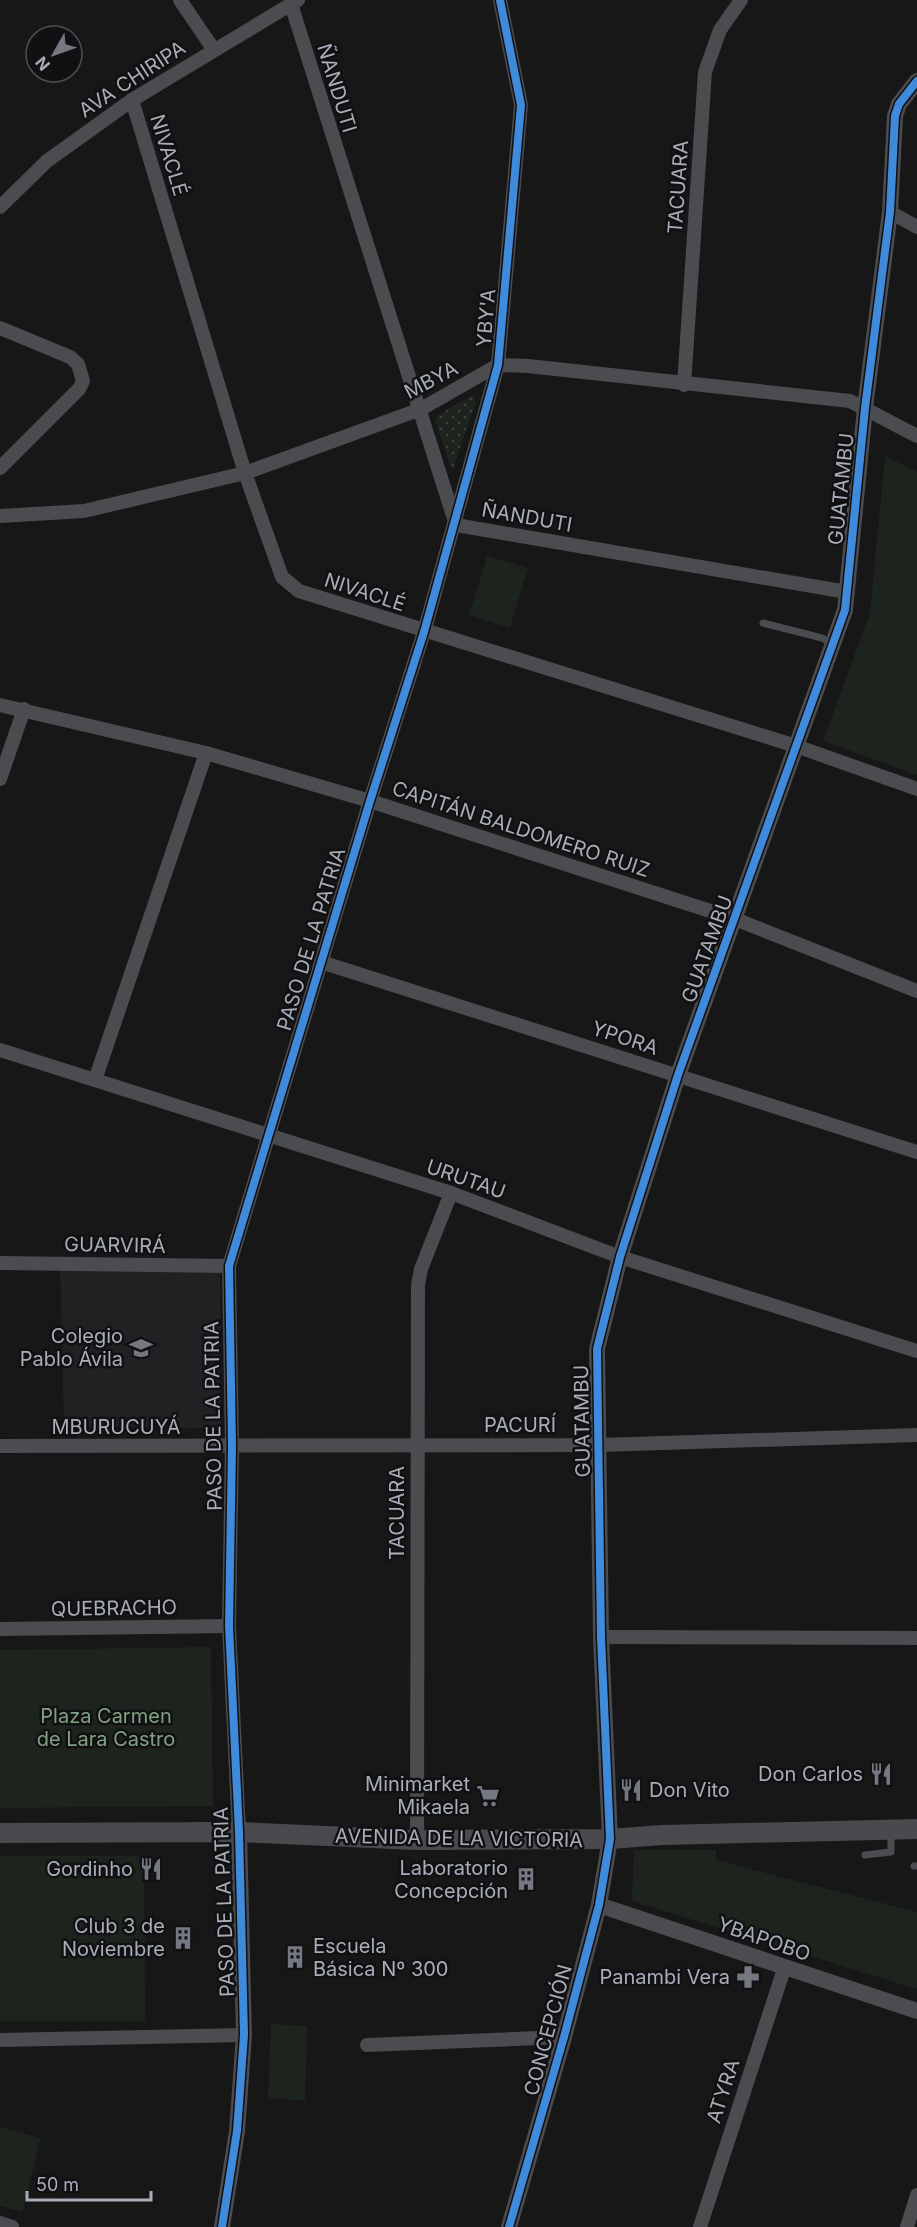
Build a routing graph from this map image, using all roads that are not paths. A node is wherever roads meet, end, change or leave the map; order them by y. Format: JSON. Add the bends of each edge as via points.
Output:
{"nodes":[{"id":1,"x":180,"y":0,"type":"edge"},
{"id":2,"x":500,"y":0,"type":"edge"},
{"id":3,"x":741,"y":0,"type":"edge"},
{"id":4,"x":294,"y":2,"type":"edge"},
{"id":5,"x":214,"y":50,"type":"junction"},
{"id":6,"x":917,"y":81,"type":"edge"},
{"id":7,"x":132,"y":100,"type":"junction"},
{"id":8,"x":0,"y":207,"type":"edge"},
{"id":9,"x":890,"y":212,"type":"junction"},
{"id":10,"x":917,"y":227,"type":"edge"},
{"id":11,"x":0,"y":328,"type":"edge"},
{"id":12,"x":498,"y":365,"type":"junction"},
{"id":13,"x":684,"y":385,"type":"junction"},
{"id":14,"x":865,"y":408,"type":"junction"},
{"id":15,"x":421,"y":409,"type":"junction"},
{"id":16,"x":917,"y":436,"type":"edge"},
{"id":17,"x":0,"y":468,"type":"edge"},
{"id":18,"x":245,"y":473,"type":"junction"},
{"id":19,"x":0,"y":516,"type":"edge"},
{"id":20,"x":456,"y":525,"type":"junction"},
{"id":21,"x":847,"y":592,"type":"junction"},
{"id":22,"x":763,"y":623,"type":"dead end"},
{"id":23,"x":424,"y":632,"type":"junction"},
{"id":24,"x":833,"y":644,"type":"junction"},
{"id":25,"x":0,"y":705,"type":"edge"},
{"id":26,"x":24,"y":709,"type":"junction"},
{"id":27,"x":796,"y":746,"type":"junction"},
{"id":28,"x":206,"y":753,"type":"junction"},
{"id":29,"x":0,"y":779,"type":"edge"},
{"id":30,"x":917,"y":789,"type":"edge"},
{"id":31,"x":370,"y":801,"type":"junction"},
{"id":32,"x":735,"y":919,"type":"junction"},
{"id":33,"x":321,"y":962,"type":"junction"},
{"id":34,"x":917,"y":991,"type":"edge"},
{"id":35,"x":0,"y":1050,"type":"edge"},
{"id":36,"x":678,"y":1075,"type":"junction"},
{"id":37,"x":95,"y":1080,"type":"junction"},
{"id":38,"x":267,"y":1135,"type":"junction"},
{"id":39,"x":917,"y":1152,"type":"edge"},
{"id":40,"x":451,"y":1193,"type":"junction"},
{"id":41,"x":620,"y":1257,"type":"junction"},
{"id":42,"x":0,"y":1263,"type":"edge"},
{"id":43,"x":229,"y":1266,"type":"junction"},
{"id":44,"x":917,"y":1351,"type":"edge"},
{"id":45,"x":917,"y":1436,"type":"edge"},
{"id":46,"x":416,"y":1445,"type":"junction"},
{"id":47,"x":600,"y":1445,"type":"junction"},
{"id":48,"x":0,"y":1446,"type":"edge"},
{"id":49,"x":232,"y":1446,"type":"junction"},
{"id":50,"x":229,"y":1626,"type":"junction"},
{"id":51,"x":0,"y":1629,"type":"edge"},
{"id":52,"x":601,"y":1637,"type":"junction"},
{"id":53,"x":917,"y":1638,"type":"edge"},
{"id":54,"x":891,"y":1830,"type":"junction"},
{"id":55,"x":917,"y":1830,"type":"edge"},
{"id":56,"x":239,"y":1832,"type":"junction"},
{"id":57,"x":0,"y":1833,"type":"edge"},
{"id":58,"x":610,"y":1839,"type":"junction"},
{"id":59,"x":417,"y":1840,"type":"junction"},
{"id":60,"x":864,"y":1855,"type":"dead end"},
{"id":61,"x":599,"y":1905,"type":"junction"},
{"id":62,"x":784,"y":1969,"type":"junction"},
{"id":63,"x":917,"y":2011,"type":"edge"},
{"id":64,"x":244,"y":2035,"type":"junction"},
{"id":65,"x":564,"y":2037,"type":"junction"},
{"id":66,"x":0,"y":2040,"type":"edge"},
{"id":67,"x":367,"y":2045,"type":"dead end"},
{"id":68,"x":916,"y":2200,"type":"edge"},
{"id":69,"x":0,"y":2223,"type":"edge"},
{"id":70,"x":12,"y":2227,"type":"edge"},
{"id":71,"x":222,"y":2227,"type":"edge"},
{"id":72,"x":509,"y":2227,"type":"edge"},
{"id":73,"x":700,"y":2227,"type":"edge"},
{"id":74,"x":908,"y":2227,"type":"edge"}],
"edges":[{"from":1,"to":5,"type":"street"},
{"from":2,"to":12,"type":"street","name":"YBY'A","via":[[521,105]]},
{"from":3,"to":13,"type":"street","name":"TACUARA","via":[[720,30],[705,72]]},
{"from":4,"to":5,"type":"street","name":"AVA CHIRIPA"},
{"from":4,"to":15,"type":"street","name":"ÑANDUTI"},
{"from":5,"to":7,"type":"street","name":"AVA CHIRIPA"},
{"from":6,"to":9,"type":"street","name":"GUATAMBU","via":[[895,116]]},
{"from":7,"to":8,"type":"street","name":"AVA CHIRIPA","via":[[47,160]]},
{"from":7,"to":18,"type":"street","name":"NIVACLÉ"},
{"from":9,"to":10,"type":"street"},
{"from":9,"to":14,"type":"street","name":"GUATAMBU"},
{"from":11,"to":17,"type":"street","via":[[70,357],[82,371],[83,381]]},
{"from":12,"to":13,"type":"street"},
{"from":12,"to":15,"type":"street","name":"MBYA"},
{"from":12,"to":20,"type":"street","name":"YBY'A"},
{"from":13,"to":14,"type":"street","via":[[850,401]]},
{"from":14,"to":16,"type":"street"},
{"from":14,"to":21,"type":"street","name":"GUATAMBU"},
{"from":15,"to":18,"type":"street","name":"MBYA"},
{"from":15,"to":20,"type":"street","name":"ÑANDUTI"},
{"from":18,"to":19,"type":"street","name":"MBYA","via":[[84,511]]},
{"from":18,"to":23,"type":"street","name":"NIVACLÉ","via":[[282,577],[299,591]]},
{"from":20,"to":21,"type":"street","name":"ÑANDUTI"},
{"from":20,"to":23,"type":"street","name":"YBY'A"},
{"from":21,"to":24,"type":"street","name":"GUATAMBU"},
{"from":22,"to":24,"type":"lane"},
{"from":23,"to":27,"type":"street","name":"NIVACLÉ"},
{"from":23,"to":31,"type":"street","name":"PASO DE LA PATRIA"},
{"from":24,"to":27,"type":"street","name":"GUATAMBU"},
{"from":25,"to":26,"type":"street","name":"CAPITÁN BALDOMERO RUIZ"},
{"from":26,"to":28,"type":"street","name":"CAPITÁN BALDOMERO RUIZ"},
{"from":26,"to":29,"type":"street"},
{"from":27,"to":30,"type":"street","name":"NIVACLÉ"},
{"from":27,"to":32,"type":"street","name":"GUATAMBU"},
{"from":28,"to":31,"type":"street","name":"CAPITÁN BALDOMERO RUIZ"},
{"from":28,"to":37,"type":"street"},
{"from":31,"to":32,"type":"street","name":"CAPITÁN BALDOMERO RUIZ"},
{"from":31,"to":33,"type":"street","name":"PASO DE LA PATRIA"},
{"from":32,"to":34,"type":"street","name":"CAPITÁN BALDOMERO RUIZ"},
{"from":32,"to":36,"type":"street","name":"GUATAMBU"},
{"from":33,"to":36,"type":"street","name":"YPORA"},
{"from":33,"to":38,"type":"street","name":"PASO DE LA PATRIA"},
{"from":35,"to":37,"type":"street","name":"URUTAU"},
{"from":36,"to":39,"type":"street","name":"YPORA"},
{"from":36,"to":41,"type":"street","name":"GUATAMBU"},
{"from":37,"to":38,"type":"street","name":"URUTAU"},
{"from":38,"to":40,"type":"street","name":"URUTAU"},
{"from":38,"to":43,"type":"street","name":"PASO DE LA PATRIA"},
{"from":40,"to":41,"type":"street","name":"URUTAU"},
{"from":40,"to":46,"type":"street","name":"TACUARA","via":[[418,1285]]},
{"from":41,"to":44,"type":"street","name":"URUTAU"},
{"from":41,"to":47,"type":"street","name":"GUATAMBU","via":[[597,1349]]},
{"from":42,"to":43,"type":"street","name":"GUARVIRÁ"},
{"from":43,"to":49,"type":"street","name":"PASO DE LA PATRIA"},
{"from":45,"to":47,"type":"street","name":"PACURÍ"},
{"from":46,"to":47,"type":"street","name":"PACURÍ"},
{"from":46,"to":49,"type":"street","name":"PACURÍ"},
{"from":46,"to":59,"type":"street","name":"TACUARA"},
{"from":47,"to":52,"type":"street","name":"GUATAMBU"},
{"from":48,"to":49,"type":"street","name":"MBURUCUYÁ"},
{"from":49,"to":50,"type":"street","name":"PASO DE LA PATRIA"},
{"from":50,"to":51,"type":"street","name":"QUEBRACHO"},
{"from":50,"to":56,"type":"street","name":"PASO DE LA PATRIA"},
{"from":52,"to":53,"type":"street"},
{"from":52,"to":58,"type":"street","name":"GUATAMBU"},
{"from":54,"to":55,"type":"main road","name":"AVENIDA DE LA VICTORIA"},
{"from":54,"to":58,"type":"main road","name":"AVENIDA DE LA VICTORIA"},
{"from":54,"to":60,"type":"lane","via":[[891,1852]]},
{"from":56,"to":57,"type":"main road","name":"AVENIDA DE LA VICTORIA"},
{"from":56,"to":59,"type":"main road","name":"AVENIDA DE LA VICTORIA"},
{"from":56,"to":64,"type":"street","name":"PASO DE LA PATRIA"},
{"from":58,"to":59,"type":"main road","name":"AVENIDA DE LA VICTORIA"},
{"from":58,"to":61,"type":"street","name":"CONCEPCIÓN"},
{"from":61,"to":62,"type":"street","name":"YBAPOBO"},
{"from":61,"to":65,"type":"street","name":"CONCEPCIÓN"},
{"from":62,"to":63,"type":"street","name":"YBAPOBO"},
{"from":62,"to":73,"type":"street","name":"ATYRA"},
{"from":64,"to":66,"type":"street"},
{"from":64,"to":71,"type":"street","name":"PASO DE LA PATRIA","via":[[237,2131]]},
{"from":65,"to":67,"type":"street"},
{"from":65,"to":72,"type":"street","name":"CONCEPCIÓN"},
{"from":68,"to":74,"type":"street"},
{"from":69,"to":70,"type":"street"}]}
